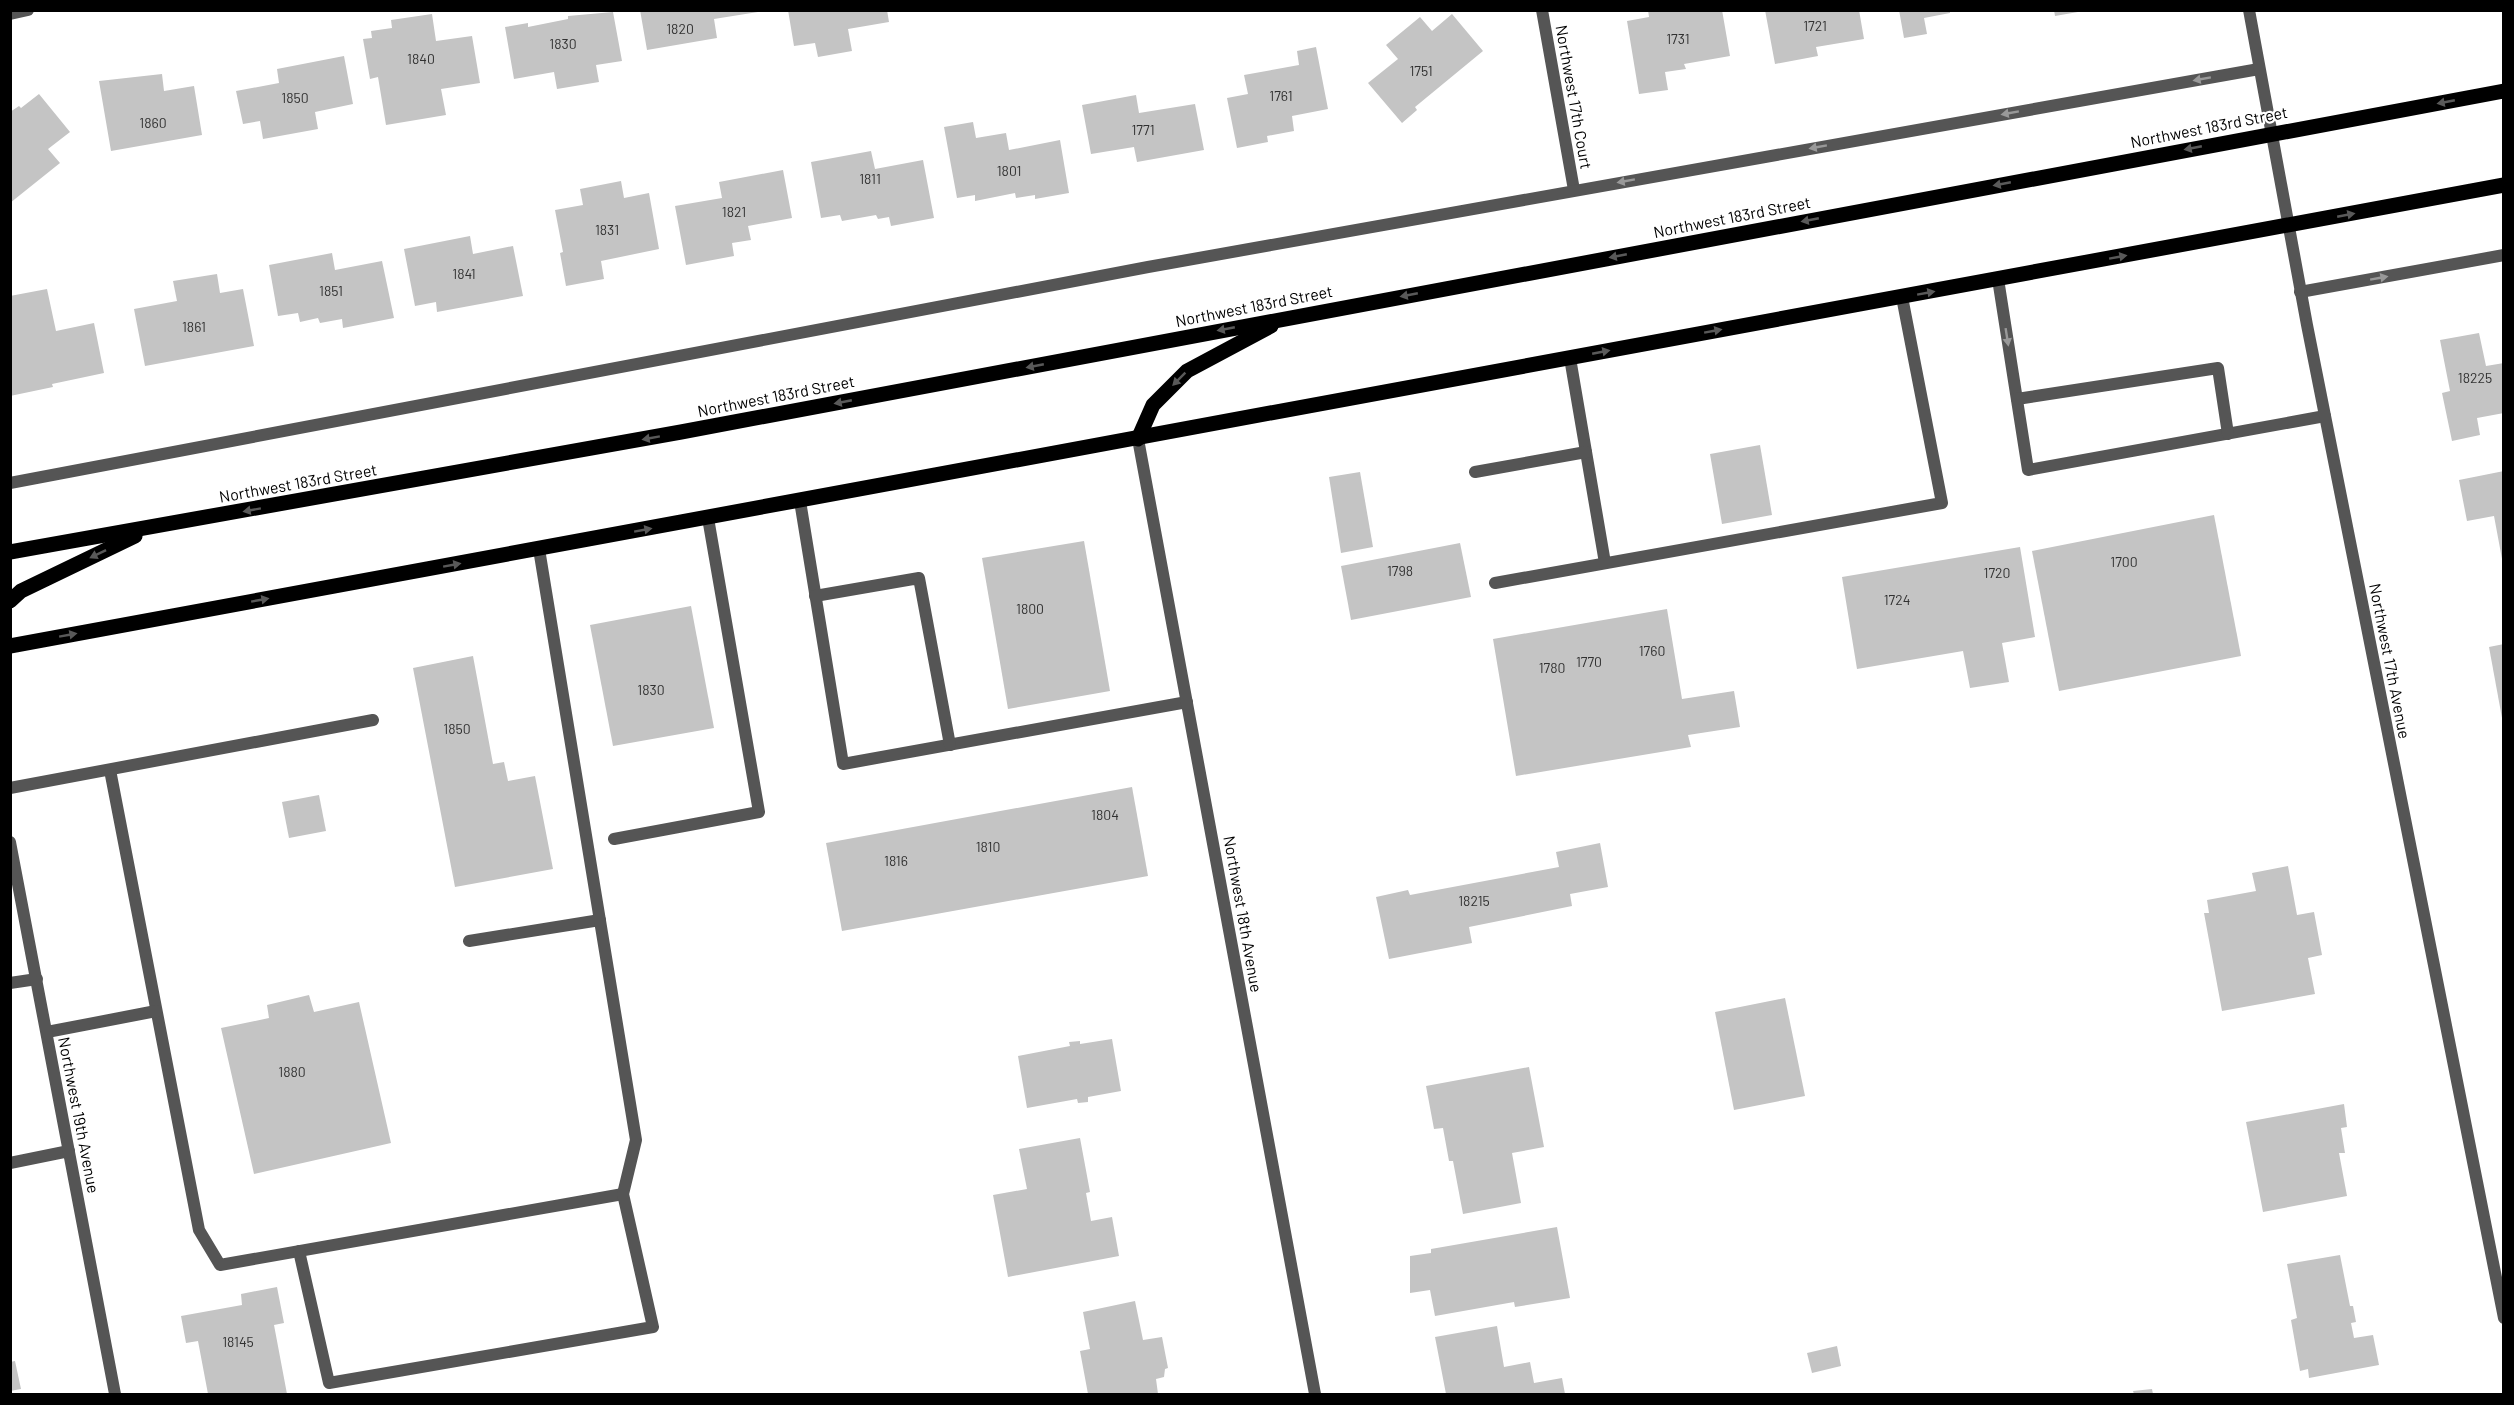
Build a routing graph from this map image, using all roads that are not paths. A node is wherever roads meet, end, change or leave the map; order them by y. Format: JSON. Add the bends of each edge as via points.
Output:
{"nodes":[{"id":1,"x":28,"y":10,"type":"edge"},
{"id":2,"x":1542,"y":10,"type":"edge"},
{"id":3,"x":2249,"y":10,"type":"edge"},
{"id":4,"x":10,"y":14,"type":"edge"},
{"id":5,"x":2259,"y":69,"type":"junction"},
{"id":6,"x":2504,"y":91,"type":"edge"},
{"id":7,"x":2272,"y":134,"type":"junction"},
{"id":8,"x":2504,"y":185,"type":"edge"},
{"id":9,"x":1574,"y":190,"type":"junction"},
{"id":10,"x":2288,"y":226,"type":"junction"},
{"id":11,"x":2504,"y":255,"type":"edge"},
{"id":12,"x":1998,"y":279,"type":"junction"},
{"id":13,"x":2300,"y":291,"type":"junction"},
{"id":14,"x":1902,"y":297,"type":"junction"},
{"id":15,"x":1284,"y":319,"type":"junction"},
{"id":16,"x":1570,"y":358,"type":"junction"},
{"id":17,"x":2017,"y":399,"type":"junction"},
{"id":18,"x":2325,"y":416,"type":"junction"},
{"id":19,"x":2228,"y":434,"type":"junction"},
{"id":20,"x":1138,"y":439,"type":"junction"},
{"id":21,"x":1586,"y":452,"type":"junction"},
{"id":22,"x":1475,"y":472,"type":"dead end"},
{"id":23,"x":10,"y":483,"type":"edge"},
{"id":24,"x":800,"y":501,"type":"junction"},
{"id":25,"x":708,"y":518,"type":"junction"},
{"id":26,"x":151,"y":528,"type":"junction"},
{"id":27,"x":539,"y":549,"type":"junction"},
{"id":28,"x":10,"y":552,"type":"edge"},
{"id":29,"x":1605,"y":563,"type":"junction"},
{"id":30,"x":1495,"y":583,"type":"dead end"},
{"id":31,"x":815,"y":596,"type":"junction"},
{"id":32,"x":10,"y":601,"type":"edge"},
{"id":33,"x":10,"y":646,"type":"edge"},
{"id":34,"x":1187,"y":702,"type":"junction"},
{"id":35,"x":373,"y":720,"type":"dead end"},
{"id":36,"x":950,"y":745,"type":"junction"},
{"id":37,"x":110,"y":770,"type":"junction"},
{"id":38,"x":10,"y":788,"type":"edge"},
{"id":39,"x":614,"y":839,"type":"dead end"},
{"id":40,"x":10,"y":842,"type":"edge"},
{"id":41,"x":600,"y":920,"type":"junction"},
{"id":42,"x":469,"y":941,"type":"dead end"},
{"id":43,"x":37,"y":979,"type":"junction"},
{"id":44,"x":10,"y":983,"type":"edge"},
{"id":45,"x":156,"y":1011,"type":"junction"},
{"id":46,"x":46,"y":1032,"type":"junction"},
{"id":47,"x":69,"y":1152,"type":"junction"},
{"id":48,"x":10,"y":1163,"type":"edge"},
{"id":49,"x":623,"y":1194,"type":"junction"},
{"id":50,"x":299,"y":1251,"type":"junction"},
{"id":51,"x":2504,"y":1317,"type":"edge"},
{"id":52,"x":115,"y":1395,"type":"edge"},
{"id":53,"x":1315,"y":1395,"type":"edge"}],
"edges":[{"from":1,"to":4,"type":"street"},
{"from":2,"to":9,"type":"street","name":"Northwest 17th Court"},
{"from":3,"to":5,"type":"street","name":"Northwest 17th Avenue"},
{"from":5,"to":7,"type":"street","name":"Northwest 17th Avenue"},
{"from":5,"to":9,"type":"street","one_way":true},
{"from":6,"to":7,"type":"main road","name":"Northwest 183rd Street","one_way":true},
{"from":7,"to":10,"type":"street","name":"Northwest 17th Avenue"},
{"from":7,"to":15,"type":"main road","name":"Northwest 183rd Street","one_way":true},
{"from":10,"to":8,"type":"main road","one_way":true},
{"from":9,"to":23,"type":"street"},
{"from":12,"to":10,"type":"main road","one_way":true},
{"from":10,"to":13,"type":"street","name":"Northwest 17th Avenue"},
{"from":13,"to":11,"type":"street","one_way":true},
{"from":14,"to":12,"type":"main road","one_way":true},
{"from":12,"to":17,"type":"street","one_way":true},
{"from":13,"to":18,"type":"street","name":"Northwest 17th Avenue"},
{"from":16,"to":14,"type":"main road","one_way":true},
{"from":14,"to":29,"type":"street","via":[[1942,503]]},
{"from":15,"to":20,"type":"main road","one_way":true,"via":[[1187,371],[1153,405]]},
{"from":15,"to":26,"type":"main road","name":"Northwest 183rd Street","one_way":true},
{"from":16,"to":20,"type":"main road"},
{"from":16,"to":21,"type":"street"},
{"from":17,"to":19,"type":"street","via":[[2218,368]]},
{"from":17,"to":19,"type":"street","via":[[2028,470]]},
{"from":18,"to":19,"type":"street"},
{"from":18,"to":51,"type":"street","name":"Northwest 17th Avenue"},
{"from":20,"to":24,"type":"main road"},
{"from":20,"to":34,"type":"street","name":"Northwest 18th Avenue"},
{"from":21,"to":22,"type":"street"},
{"from":21,"to":29,"type":"street"},
{"from":24,"to":25,"type":"main road"},
{"from":24,"to":31,"type":"street"},
{"from":27,"to":25,"type":"main road","one_way":true},
{"from":25,"to":39,"type":"street","via":[[759,812]]},
{"from":26,"to":28,"type":"main road","name":"Northwest 183rd Street"},
{"from":26,"to":32,"type":"main road","one_way":true,"via":[[21,591]]},
{"from":33,"to":27,"type":"main road","one_way":true},
{"from":27,"to":41,"type":"street"},
{"from":29,"to":30,"type":"street"},
{"from":31,"to":36,"type":"street","via":[[919,578]]},
{"from":31,"to":36,"type":"street","via":[[843,764]]},
{"from":34,"to":36,"type":"street"},
{"from":34,"to":53,"type":"street","name":"Northwest 18th Avenue"},
{"from":35,"to":37,"type":"street"},
{"from":37,"to":38,"type":"street"},
{"from":37,"to":45,"type":"street"},
{"from":40,"to":43,"type":"street","name":"Northwest 19th Avenue"},
{"from":41,"to":42,"type":"street"},
{"from":41,"to":49,"type":"street","via":[[636,1140]]},
{"from":43,"to":44,"type":"street"},
{"from":43,"to":46,"type":"street","name":"Northwest 19th Avenue"},
{"from":45,"to":46,"type":"street"},
{"from":45,"to":50,"type":"street","via":[[199,1230],[220,1265]]},
{"from":46,"to":47,"type":"street","name":"Northwest 19th Avenue"},
{"from":47,"to":48,"type":"street"},
{"from":47,"to":52,"type":"street","name":"Northwest 19th Avenue"},
{"from":49,"to":50,"type":"street"},
{"from":49,"to":50,"type":"street","via":[[653,1327],[329,1383]]}]}
